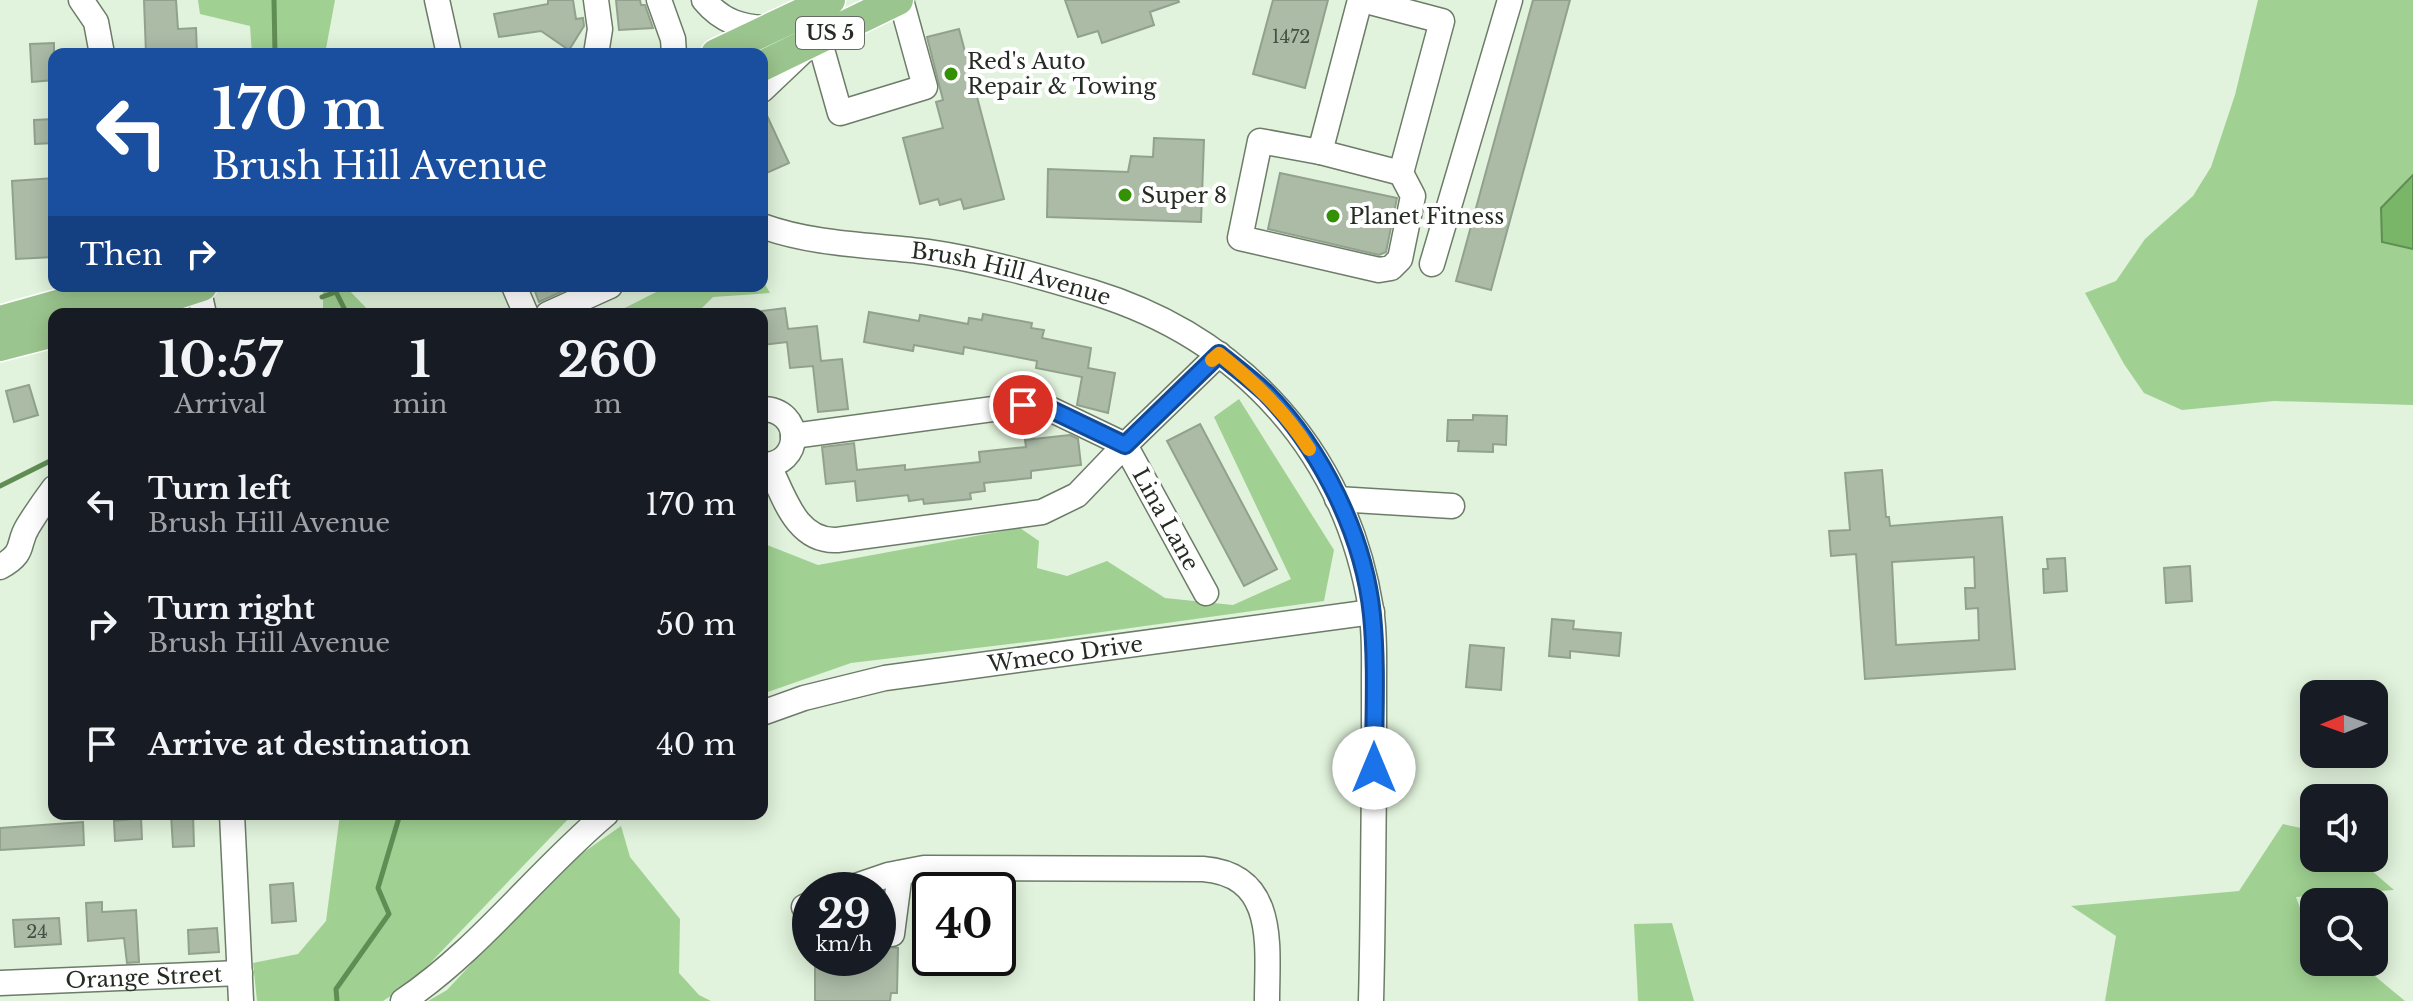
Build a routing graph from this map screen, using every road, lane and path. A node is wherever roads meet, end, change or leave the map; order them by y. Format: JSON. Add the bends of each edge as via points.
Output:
{"nodes":[{"id":1,"x":81,"y":0,"type":"edge"},
{"id":2,"x":437,"y":0,"type":"edge"},
{"id":3,"x":596,"y":0,"type":"edge"},
{"id":4,"x":659,"y":0,"type":"edge"},
{"id":5,"x":704,"y":0,"type":"edge"},
{"id":6,"x":830,"y":0,"type":"edge"},
{"id":7,"x":899,"y":0,"type":"edge"},
{"id":8,"x":1361,"y":0,"type":"edge"},
{"id":9,"x":1510,"y":0,"type":"edge"},
{"id":10,"x":772,"y":28,"type":"junction"},
{"id":11,"x":816,"y":40,"type":"junction"},
{"id":12,"x":101,"y":48,"type":"edge"},
{"id":13,"x":448,"y":48,"type":"edge"},
{"id":14,"x":597,"y":48,"type":"edge"},
{"id":15,"x":674,"y":48,"type":"edge"},
{"id":16,"x":729,"y":48,"type":"edge"},
{"id":17,"x":768,"y":63,"type":"edge"},
{"id":18,"x":768,"y":84,"type":"edge"},
{"id":19,"x":1320,"y":152,"type":"junction"},
{"id":20,"x":1401,"y":173,"type":"junction"},
{"id":21,"x":768,"y":228,"type":"edge"},
{"id":22,"x":788,"y":236,"type":"junction"},
{"id":23,"x":768,"y":238,"type":"edge"},
{"id":24,"x":1432,"y":264,"type":"dead end"},
{"id":25,"x":104,"y":292,"type":"edge"},
{"id":26,"x":597,"y":292,"type":"edge"},
{"id":27,"x":201,"y":296,"type":"edge"},
{"id":28,"x":144,"y":308,"type":"edge"},
{"id":29,"x":561,"y":308,"type":"edge"},
{"id":30,"x":0,"y":321,"type":"edge"},
{"id":31,"x":48,"y":334,"type":"edge"},
{"id":32,"x":0,"y":346,"type":"edge"},
{"id":33,"x":1219,"y":354,"type":"junction"},
{"id":34,"x":768,"y":410,"type":"edge"},
{"id":35,"x":793,"y":436,"type":"junction"},
{"id":36,"x":1125,"y":445,"type":"junction"},
{"id":37,"x":768,"y":465,"type":"edge"},
{"id":38,"x":768,"y":469,"type":"edge"},
{"id":39,"x":48,"y":497,"type":"edge"},
{"id":40,"x":1337,"y":499,"type":"junction"},
{"id":41,"x":1452,"y":506,"type":"dead end"},
{"id":42,"x":0,"y":567,"type":"edge"},
{"id":43,"x":1206,"y":593,"type":"dead end"},
{"id":44,"x":1372,"y":612,"type":"junction"},
{"id":45,"x":768,"y":711,"type":"edge"},
{"id":46,"x":232,"y":820,"type":"edge"},
{"id":47,"x":599,"y":820,"type":"edge"},
{"id":48,"x":900,"y":873,"type":"junction"},
{"id":49,"x":896,"y":874,"type":"edge"},
{"id":50,"x":896,"y":904,"type":"edge"},
{"id":51,"x":240,"y":973,"type":"junction"},
{"id":52,"x":0,"y":983,"type":"edge"},
{"id":53,"x":241,"y":1001,"type":"edge"},
{"id":54,"x":403,"y":1001,"type":"edge"},
{"id":55,"x":1267,"y":1001,"type":"edge"},
{"id":56,"x":1371,"y":1001,"type":"edge"}],
"edges":[{"from":1,"to":12,"type":"street","via":[[96,22]]},
{"from":2,"to":13,"type":"street"},
{"from":3,"to":14,"type":"street"},
{"from":4,"to":15,"type":"street"},
{"from":5,"to":10,"type":"street","via":[[737,25]]},
{"from":6,"to":10,"type":"main road","number":"US 5"},
{"from":7,"to":11,"type":"main road","number":"US 5"},
{"from":7,"to":11,"type":"street","via":[[925,87],[840,113]]},
{"from":8,"to":19,"type":"street"},
{"from":8,"to":20,"type":"street","via":[[1442,21]]},
{"from":9,"to":24,"type":"street"},
{"from":10,"to":16,"type":"main road","number":"US 5"},
{"from":11,"to":17,"type":"main road","number":"US 5"},
{"from":11,"to":18,"type":"street"},
{"from":19,"to":20,"type":"street"},
{"from":19,"to":20,"type":"street","via":[[1260,141],[1240,238],[1362,268],[1391,268],[1400,259],[1413,196]]},
{"from":21,"to":22,"type":"street","name":"Brush Hill Avenue"},
{"from":22,"to":23,"type":"street","name":"Brush Hill Avenue"},
{"from":22,"to":33,"type":"street","name":"Brush Hill Avenue","via":[[951,256],[1061,284],[1142,310]]},
{"from":25,"to":30,"type":"main road"},
{"from":26,"to":29,"type":"street"},
{"from":27,"to":28,"type":"main road"},
{"from":31,"to":32,"type":"main road"},
{"from":33,"to":36,"type":"street"},
{"from":33,"to":40,"type":"street","name":"Brush Hill Avenue","via":[[1279,408]]},
{"from":34,"to":35,"type":"street","via":[[788,420]]},
{"from":35,"to":36,"type":"street","via":[[1023,405],[1052,410]]},
{"from":35,"to":37,"type":"street","via":[[785,458]]},
{"from":36,"to":38,"type":"street","via":[[1077,495],[1042,512],[837,540],[803,529]]},
{"from":36,"to":43,"type":"street","name":"Lina Lane"},
{"from":39,"to":42,"type":"street","via":[[25,530],[23,546]]},
{"from":40,"to":41,"type":"street"},
{"from":40,"to":44,"type":"street","name":"Brush Hill Avenue","via":[[1354,539]]},
{"from":44,"to":45,"type":"street","name":"Wmeco Drive","via":[[885,678]]},
{"from":44,"to":56,"type":"street","name":"Brush Hill Avenue"},
{"from":46,"to":51,"type":"street"},
{"from":47,"to":54,"type":"street"},
{"from":48,"to":49,"type":"street"},
{"from":48,"to":50,"type":"street"},
{"from":48,"to":55,"type":"street","via":[[924,868],[1033,868],[1225,873],[1248,888],[1265,917]]},
{"from":51,"to":52,"type":"street","name":"Orange Street"},
{"from":51,"to":53,"type":"street"}]}
